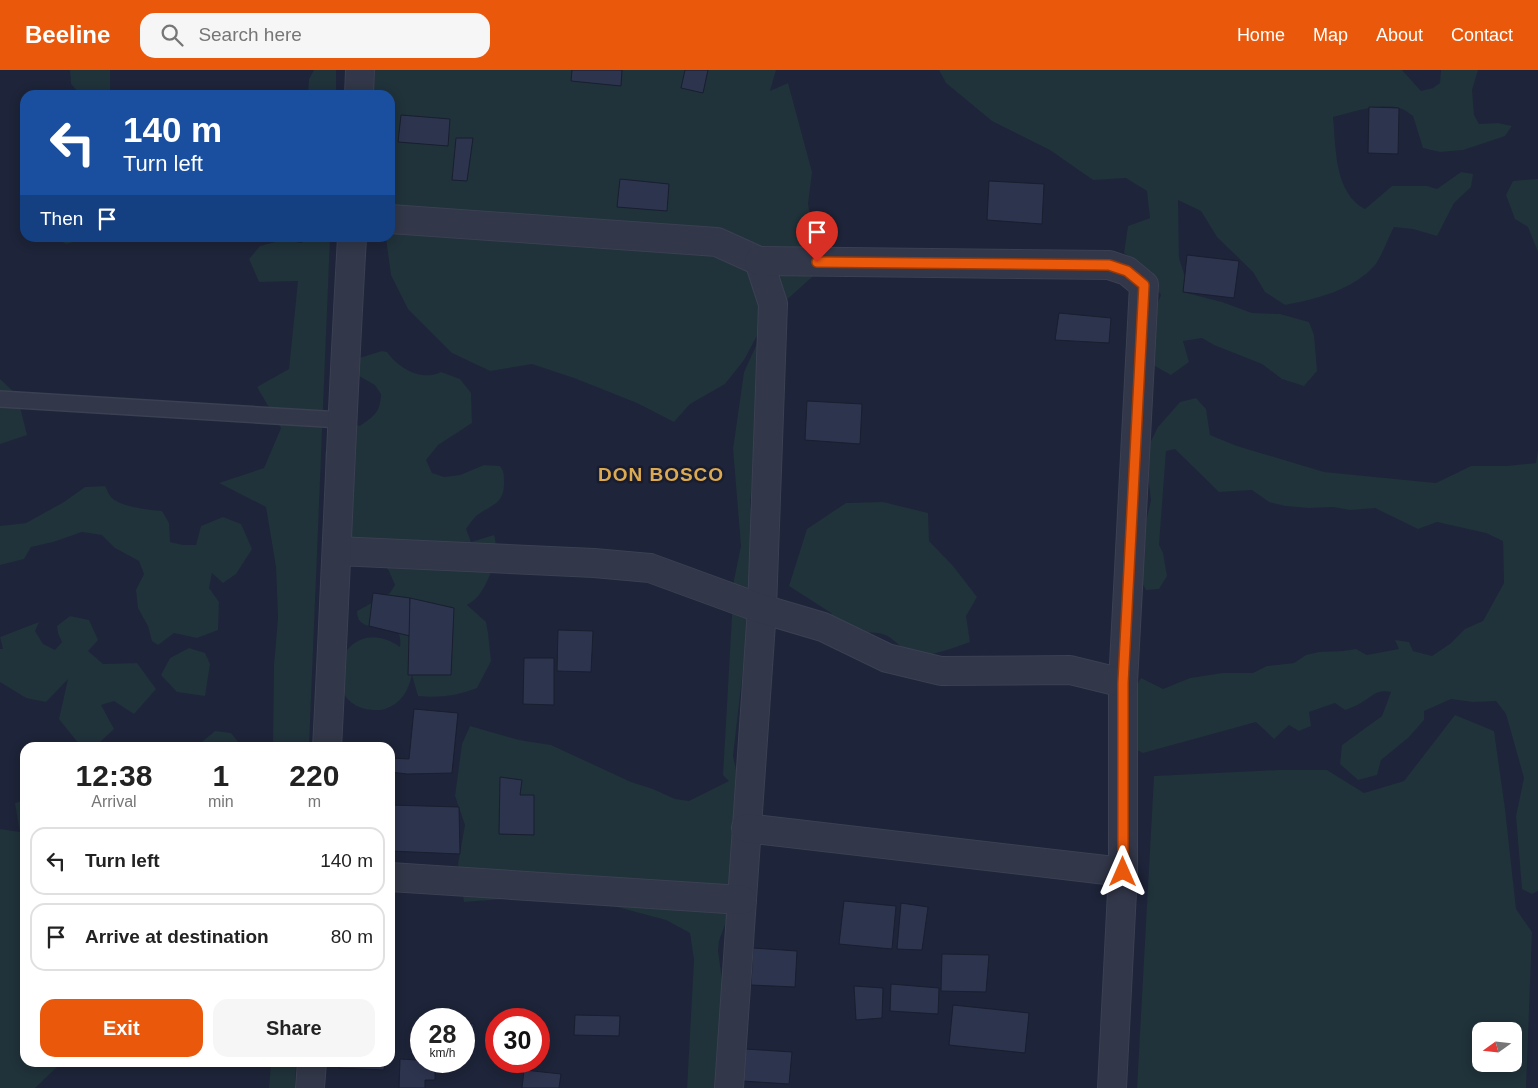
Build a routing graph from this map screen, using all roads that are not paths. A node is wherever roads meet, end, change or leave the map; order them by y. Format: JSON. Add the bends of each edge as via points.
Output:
{"nodes":[{"id":1,"x":360,"y":70,"type":"edge"},
{"id":2,"x":359,"y":90,"type":"edge"},
{"id":3,"x":395,"y":219,"type":"edge"},
{"id":4,"x":352,"y":242,"type":"edge"},
{"id":5,"x":759,"y":261,"type":"junction"},
{"id":6,"x":0,"y":399,"type":"edge"},
{"id":7,"x":341,"y":420,"type":"junction"},
{"id":8,"x":337,"y":551,"type":"junction"},
{"id":9,"x":762,"y":609,"type":"junction"},
{"id":10,"x":1123,"y":683,"type":"junction"},
{"id":11,"x":327,"y":742,"type":"edge"},
{"id":12,"x":746,"y":828,"type":"junction"},
{"id":13,"x":1123,"y":872,"type":"junction"},
{"id":14,"x":395,"y":877,"type":"edge"},
{"id":15,"x":742,"y":900,"type":"junction"},
{"id":16,"x":312,"y":1067,"type":"edge"},
{"id":17,"x":310,"y":1088,"type":"edge"},
{"id":18,"x":729,"y":1088,"type":"edge"},
{"id":19,"x":1112,"y":1088,"type":"edge"}],
"edges":[{"from":1,"to":2,"type":"street"},
{"from":3,"to":5,"type":"street","via":[[717,242]]},
{"from":4,"to":7,"type":"street"},
{"from":5,"to":9,"type":"street","via":[[773,304]]},
{"from":5,"to":10,"type":"street","via":[[1109,265],[1127,271],[1144,285]]},
{"from":6,"to":7,"type":"lane"},
{"from":7,"to":8,"type":"street"},
{"from":8,"to":9,"type":"street","via":[[650,568]]},
{"from":8,"to":11,"type":"street"},
{"from":9,"to":10,"type":"street","via":[[823,627],[887,658],[941,671],[1070,670]]},
{"from":9,"to":12,"type":"street"},
{"from":10,"to":13,"type":"street"},
{"from":12,"to":13,"type":"street"},
{"from":12,"to":15,"type":"street"},
{"from":13,"to":19,"type":"street"},
{"from":14,"to":15,"type":"street"},
{"from":15,"to":18,"type":"street"},
{"from":16,"to":17,"type":"street"}]}
